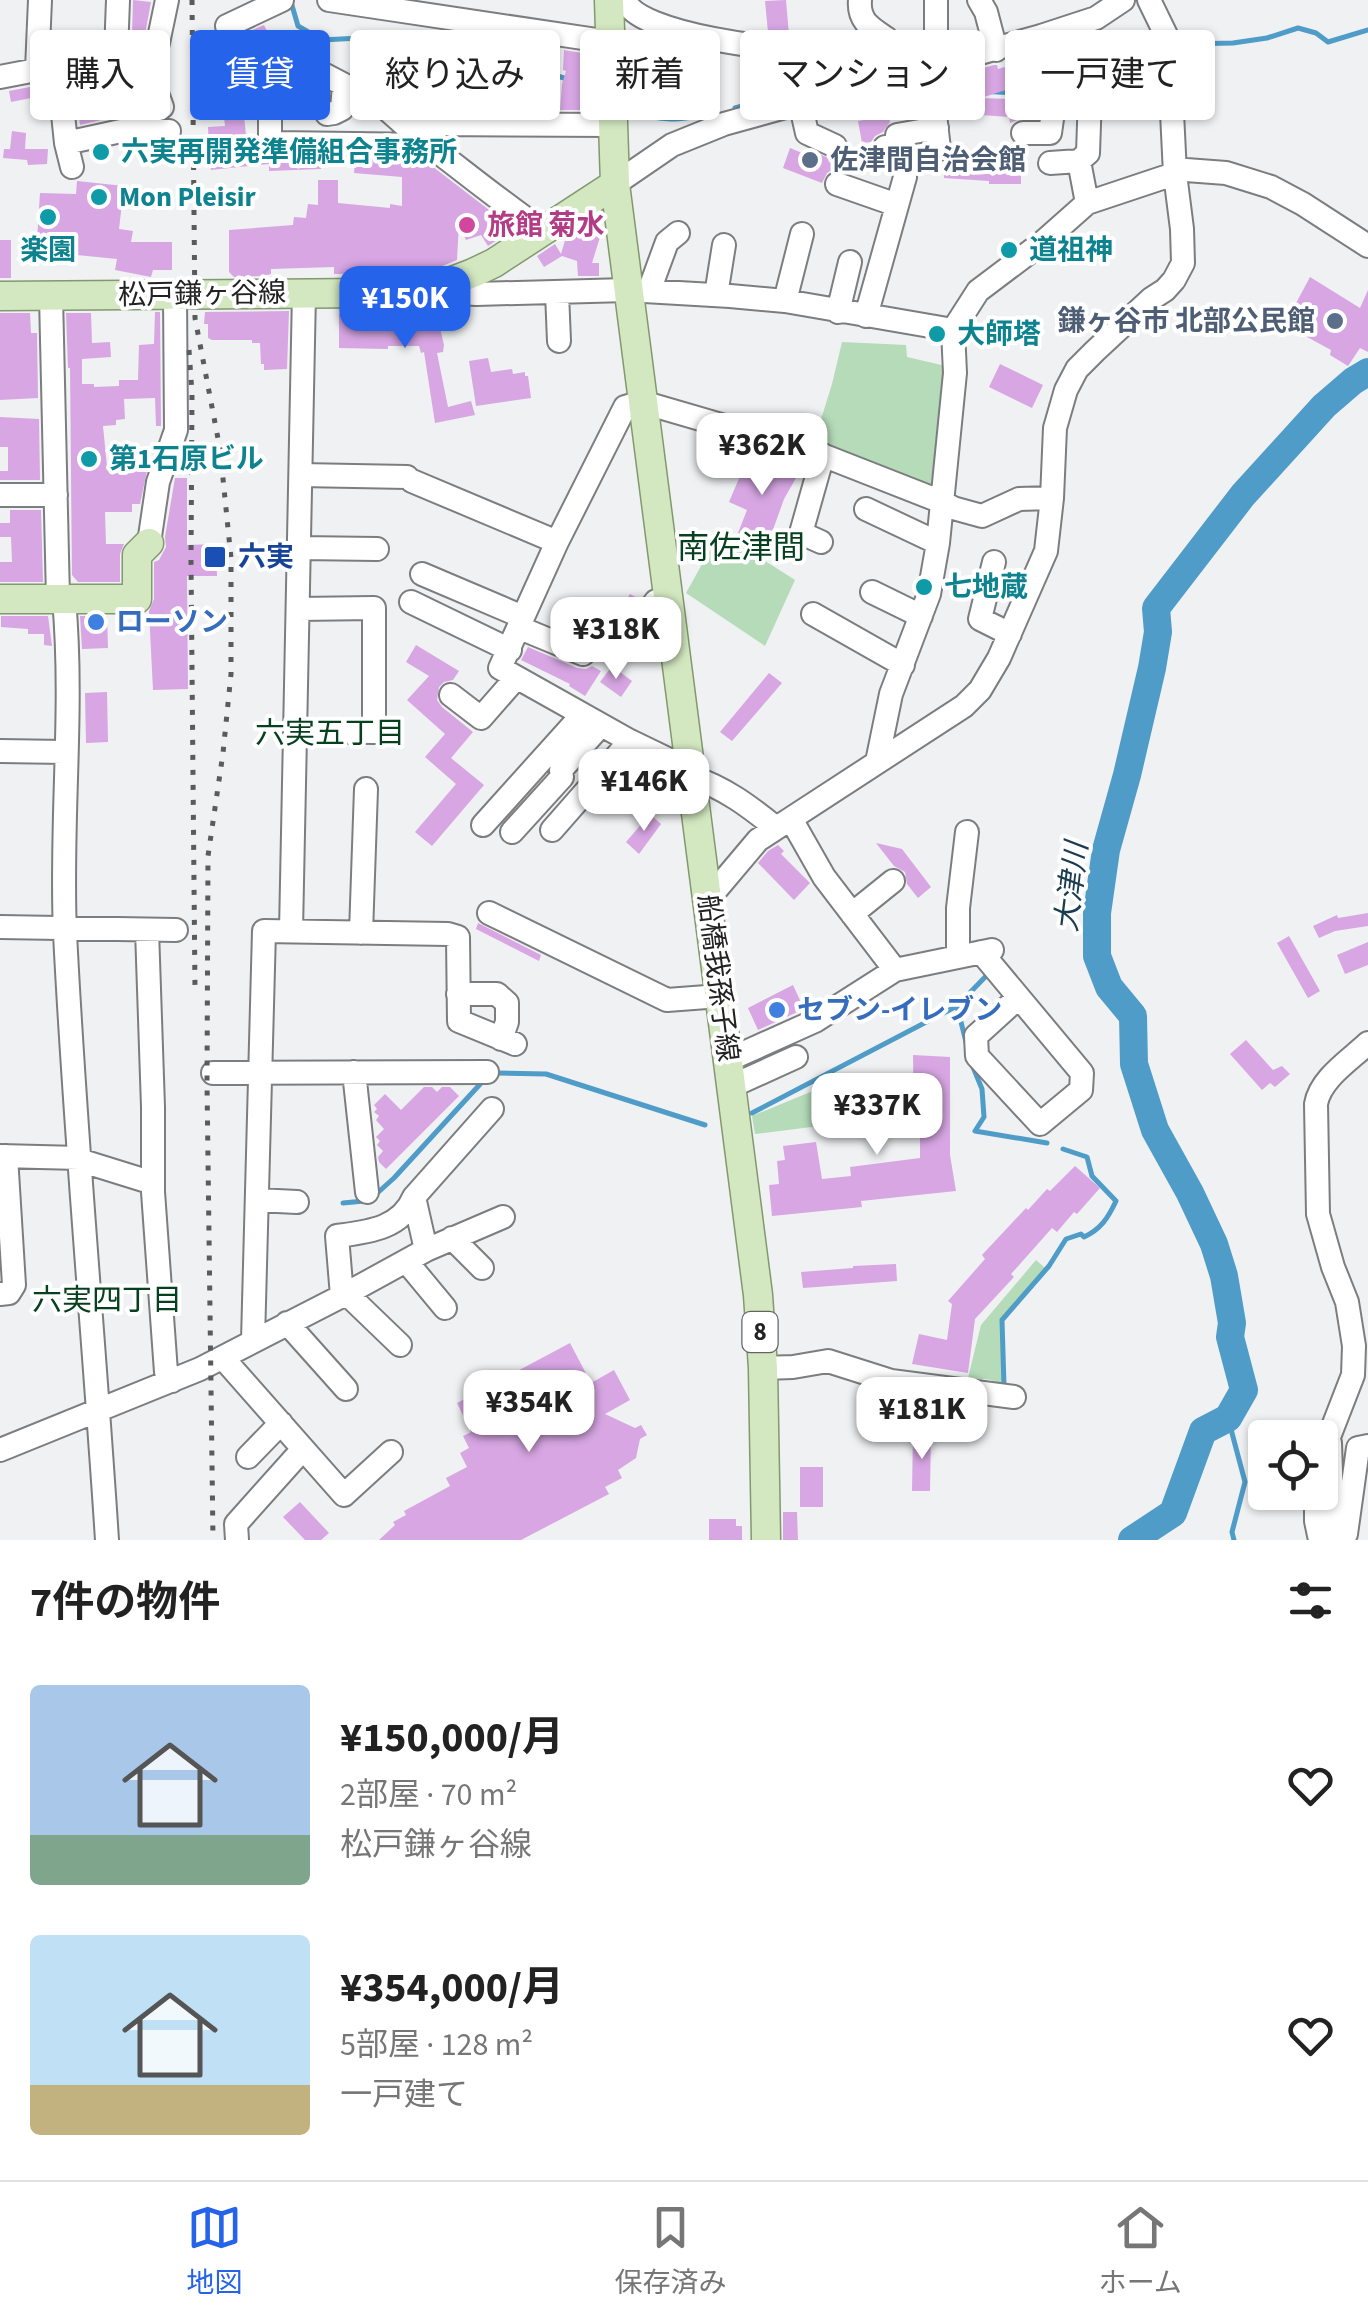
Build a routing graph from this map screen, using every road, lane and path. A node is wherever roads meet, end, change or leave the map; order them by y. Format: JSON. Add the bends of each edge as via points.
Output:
{"nodes":[{"id":1,"x":40,"y":0,"type":"edge"},
{"id":2,"x":118,"y":0,"type":"edge"},
{"id":3,"x":166,"y":0,"type":"edge"},
{"id":4,"x":282,"y":0,"type":"edge"},
{"id":5,"x":329,"y":0,"type":"edge"},
{"id":6,"x":936,"y":0,"type":"edge"},
{"id":7,"x":979,"y":0,"type":"edge"},
{"id":8,"x":1123,"y":0,"type":"edge"},
{"id":9,"x":1150,"y":0,"type":"edge"},
{"id":10,"x":633,"y":5,"type":"edge"},
{"id":11,"x":853,"y":6,"type":"edge"},
{"id":12,"x":227,"y":26,"type":"dead end"},
{"id":13,"x":44,"y":30,"type":"edge"},
{"id":14,"x":117,"y":30,"type":"edge"},
{"id":15,"x":160,"y":30,"type":"edge"},
{"id":16,"x":617,"y":30,"type":"edge"},
{"id":17,"x":876,"y":30,"type":"edge"},
{"id":18,"x":936,"y":30,"type":"edge"},
{"id":19,"x":1059,"y":30,"type":"edge"},
{"id":20,"x":580,"y":38,"type":"edge"},
{"id":21,"x":740,"y":42,"type":"edge"},
{"id":22,"x":1005,"y":47,"type":"edge"},
{"id":23,"x":996,"y":50,"type":"junction"},
{"id":24,"x":985,"y":53,"type":"edge"},
{"id":25,"x":30,"y":71,"type":"edge"},
{"id":26,"x":0,"y":77,"type":"edge"},
{"id":27,"x":344,"y":85,"type":"junction"},
{"id":28,"x":350,"y":88,"type":"edge"},
{"id":29,"x":330,"y":114,"type":"edge"},
{"id":30,"x":740,"y":119,"type":"edge"},
{"id":31,"x":60,"y":120,"type":"edge"},
{"id":32,"x":404,"y":120,"type":"edge"},
{"id":33,"x":427,"y":120,"type":"edge"},
{"id":34,"x":613,"y":120,"type":"edge"},
{"id":35,"x":804,"y":120,"type":"edge"},
{"id":36,"x":936,"y":120,"type":"edge"},
{"id":37,"x":1051,"y":120,"type":"edge"},
{"id":38,"x":1089,"y":120,"type":"edge"},
{"id":39,"x":613,"y":125,"type":"junction"},
{"id":40,"x":170,"y":130,"type":"dead end"},
{"id":41,"x":421,"y":132,"type":"junction"},
{"id":42,"x":1023,"y":132,"type":"dead end"},
{"id":43,"x":66,"y":143,"type":"junction"},
{"id":44,"x":835,"y":146,"type":"dead end"},
{"id":45,"x":886,"y":147,"type":"dead end"},
{"id":46,"x":1078,"y":161,"type":"junction"},
{"id":47,"x":1050,"y":163,"type":"dead end"},
{"id":48,"x":72,"y":167,"type":"dead end"},
{"id":49,"x":1175,"y":174,"type":"junction"},
{"id":50,"x":905,"y":177,"type":"dead end"},
{"id":51,"x":615,"y":184,"type":"junction"},
{"id":52,"x":837,"y":184,"type":"dead end"},
{"id":53,"x":1088,"y":203,"type":"junction"},
{"id":54,"x":897,"y":205,"type":"junction"},
{"id":55,"x":544,"y":231,"type":"junction"},
{"id":56,"x":678,"y":232,"type":"dead end"},
{"id":57,"x":802,"y":234,"type":"dead end"},
{"id":58,"x":724,"y":246,"type":"dead end"},
{"id":59,"x":1368,"y":246,"type":"edge"},
{"id":60,"x":850,"y":262,"type":"dead end"},
{"id":61,"x":426,"y":291,"type":"junction"},
{"id":62,"x":638,"y":291,"type":"junction"},
{"id":63,"x":557,"y":292,"type":"junction"},
{"id":64,"x":304,"y":293,"type":"junction"},
{"id":65,"x":175,"y":294,"type":"junction"},
{"id":66,"x":716,"y":295,"type":"junction"},
{"id":67,"x":0,"y":296,"type":"edge"},
{"id":68,"x":51,"y":296,"type":"junction"},
{"id":69,"x":784,"y":301,"type":"junction"},
{"id":70,"x":838,"y":312,"type":"junction"},
{"id":71,"x":866,"y":316,"type":"junction"},
{"id":72,"x":953,"y":330,"type":"junction"},
{"id":73,"x":559,"y":341,"type":"dead end"},
{"id":74,"x":642,"y":402,"type":"junction"},
{"id":75,"x":823,"y":455,"type":"junction"},
{"id":76,"x":301,"y":475,"type":"junction"},
{"id":77,"x":0,"y":495,"type":"edge"},
{"id":78,"x":56,"y":495,"type":"junction"},
{"id":79,"x":1052,"y":498,"type":"junction"},
{"id":80,"x":942,"y":502,"type":"junction"},
{"id":81,"x":866,"y":509,"type":"dead end"},
{"id":82,"x":557,"y":542,"type":"junction"},
{"id":83,"x":821,"y":542,"type":"dead end"},
{"id":84,"x":150,"y":543,"type":"joint"},
{"id":85,"x":938,"y":543,"type":"junction"},
{"id":86,"x":300,"y":548,"type":"junction"},
{"id":87,"x":377,"y":549,"type":"dead end"},
{"id":88,"x":994,"y":562,"type":"dead end"},
{"id":89,"x":422,"y":574,"type":"dead end"},
{"id":90,"x":872,"y":592,"type":"dead end"},
{"id":91,"x":0,"y":599,"type":"edge"},
{"id":92,"x":668,"y":599,"type":"junction"},
{"id":93,"x":61,"y":600,"type":"junction"},
{"id":94,"x":411,"y":602,"type":"dead end"},
{"id":95,"x":298,"y":609,"type":"junction"},
{"id":96,"x":813,"y":614,"type":"dead end"},
{"id":97,"x":921,"y":616,"type":"junction"},
{"id":98,"x":521,"y":622,"type":"junction"},
{"id":99,"x":1010,"y":634,"type":"junction"},
{"id":100,"x":510,"y":650,"type":"junction"},
{"id":101,"x":618,"y":651,"type":"dead end"},
{"id":102,"x":582,"y":654,"type":"dead end"},
{"id":103,"x":904,"y":665,"type":"junction"},
{"id":104,"x":516,"y":678,"type":"junction"},
{"id":105,"x":451,"y":695,"type":"dead end"},
{"id":106,"x":592,"y":720,"type":"junction"},
{"id":107,"x":295,"y":732,"type":"junction"},
{"id":108,"x":630,"y":741,"type":"junction"},
{"id":109,"x":0,"y":751,"type":"edge"},
{"id":110,"x":66,"y":752,"type":"junction"},
{"id":111,"x":877,"y":762,"type":"junction"},
{"id":112,"x":691,"y":774,"type":"junction"},
{"id":113,"x":366,"y":789,"type":"dead end"},
{"id":114,"x":783,"y":824,"type":"junction"},
{"id":115,"x":483,"y":826,"type":"dead end"},
{"id":116,"x":552,"y":830,"type":"dead end"},
{"id":117,"x":512,"y":832,"type":"dead end"},
{"id":118,"x":967,"y":832,"type":"dead end"},
{"id":119,"x":894,"y":882,"type":"dead end"},
{"id":120,"x":706,"y":892,"type":"junction"},
{"id":121,"x":490,"y":913,"type":"dead end"},
{"id":122,"x":852,"y":914,"type":"junction"},
{"id":123,"x":0,"y":927,"type":"edge"},
{"id":124,"x":65,"y":929,"type":"junction"},
{"id":125,"x":148,"y":930,"type":"junction"},
{"id":126,"x":176,"y":930,"type":"dead end"},
{"id":127,"x":291,"y":931,"type":"junction"},
{"id":128,"x":361,"y":932,"type":"junction"},
{"id":129,"x":984,"y":959,"type":"junction"},
{"id":130,"x":895,"y":970,"type":"junction"},
{"id":131,"x":458,"y":994,"type":"junction"},
{"id":132,"x":720,"y":996,"type":"junction"},
{"id":133,"x":1018,"y":998,"type":"junction"},
{"id":134,"x":1368,"y":1043,"type":"edge"},
{"id":135,"x":796,"y":1057,"type":"dead end"},
{"id":136,"x":262,"y":1072,"type":"junction"},
{"id":137,"x":354,"y":1072,"type":"junction"},
{"id":138,"x":487,"y":1072,"type":"dead end"},
{"id":139,"x":213,"y":1073,"type":"dead end"},
{"id":140,"x":733,"y":1095,"type":"junction"},
{"id":141,"x":492,"y":1109,"type":"dead end"},
{"id":142,"x":3,"y":1156,"type":"edge"},
{"id":143,"x":79,"y":1159,"type":"junction"},
{"id":144,"x":153,"y":1184,"type":"junction"},
{"id":145,"x":367,"y":1192,"type":"dead end"},
{"id":146,"x":414,"y":1197,"type":"junction"},
{"id":147,"x":257,"y":1200,"type":"junction"},
{"id":148,"x":297,"y":1202,"type":"dead end"},
{"id":149,"x":502,"y":1217,"type":"dead end"},
{"id":150,"x":452,"y":1238,"type":"junction"},
{"id":151,"x":416,"y":1255,"type":"junction"},
{"id":152,"x":482,"y":1268,"type":"dead end"},
{"id":153,"x":0,"y":1294,"type":"edge"},
{"id":154,"x":344,"y":1295,"type":"junction"},
{"id":155,"x":445,"y":1308,"type":"dead end"},
{"id":156,"x":287,"y":1323,"type":"junction"},
{"id":157,"x":253,"y":1340,"type":"junction"},
{"id":158,"x":400,"y":1344,"type":"dead end"},
{"id":159,"x":223,"y":1358,"type":"junction"},
{"id":160,"x":763,"y":1368,"type":"junction"},
{"id":161,"x":172,"y":1381,"type":"junction"},
{"id":162,"x":346,"y":1389,"type":"dead end"},
{"id":163,"x":1014,"y":1397,"type":"dead end"},
{"id":164,"x":99,"y":1410,"type":"junction"},
{"id":165,"x":1335,"y":1420,"type":"edge"},
{"id":166,"x":280,"y":1423,"type":"junction"},
{"id":167,"x":1368,"y":1446,"type":"edge"},
{"id":168,"x":303,"y":1449,"type":"junction"},
{"id":169,"x":0,"y":1450,"type":"edge"},
{"id":170,"x":391,"y":1453,"type":"dead end"},
{"id":171,"x":248,"y":1457,"type":"dead end"},
{"id":172,"x":1316,"y":1510,"type":"edge"},
{"id":173,"x":1334,"y":1510,"type":"edge"},
{"id":174,"x":107,"y":1540,"type":"edge"},
{"id":175,"x":237,"y":1540,"type":"edge"},
{"id":176,"x":766,"y":1540,"type":"edge"},
{"id":177,"x":1320,"y":1540,"type":"edge"},
{"id":178,"x":1342,"y":1540,"type":"edge"}],
"edges":[{"from":1,"to":13,"type":"street"},
{"from":2,"to":14,"type":"street"},
{"from":3,"to":15,"type":"street"},
{"from":4,"to":12,"type":"street"},
{"from":5,"to":20,"type":"street"},
{"from":6,"to":18,"type":"street"},
{"from":7,"to":23,"type":"street"},
{"from":8,"to":19,"type":"street"},
{"from":9,"to":49,"type":"street","via":[[1168,44]]},
{"from":10,"to":16,"type":"main road","name":"船橋我孫子線","number":"8"},
{"from":10,"to":21,"type":"street","via":[[676,32]]},
{"from":11,"to":17,"type":"street"},
{"from":22,"to":23,"type":"street"},
{"from":23,"to":24,"type":"street"},
{"from":25,"to":26,"type":"street"},
{"from":27,"to":28,"type":"street"},
{"from":27,"to":29,"type":"street","via":[[342,109]]},
{"from":27,"to":41,"type":"street","via":[[273,54],[270,136],[276,142]]},
{"from":30,"to":51,"type":"street","via":[[672,145]]},
{"from":31,"to":43,"type":"street"},
{"from":32,"to":41,"type":"street"},
{"from":33,"to":41,"type":"street"},
{"from":34,"to":39,"type":"main road","name":"船橋我孫子線","number":"8"},
{"from":35,"to":44,"type":"street","via":[[806,132]]},
{"from":36,"to":45,"type":"street","via":[[938,138],[897,134],[898,145]]},
{"from":37,"to":42,"type":"street","via":[[1050,133]]},
{"from":38,"to":46,"type":"street","via":[[1088,154]]},
{"from":39,"to":41,"type":"street"},
{"from":39,"to":51,"type":"main road","name":"船橋我孫子線","number":"8"},
{"from":40,"to":43,"type":"street","via":[[121,131]]},
{"from":41,"to":55,"type":"street"},
{"from":43,"to":48,"type":"street"},
{"from":46,"to":47,"type":"street"},
{"from":46,"to":53,"type":"street"},
{"from":49,"to":53,"type":"street"},
{"from":49,"to":59,"type":"street","via":[[1226,174],[1271,188]]},
{"from":49,"to":79,"type":"street","via":[[1182,263],[1165,290],[1077,370],[1055,428]]},
{"from":50,"to":54,"type":"street"},
{"from":51,"to":55,"type":"main road","name":"松戸鎌ヶ谷線"},
{"from":51,"to":62,"type":"main road","name":"船橋我孫子線","number":"8"},
{"from":52,"to":54,"type":"street"},
{"from":53,"to":72,"type":"street","via":[[978,291]]},
{"from":54,"to":71,"type":"street"},
{"from":55,"to":61,"type":"main road","name":"松戸鎌ヶ谷線","via":[[474,273]]},
{"from":56,"to":62,"type":"street"},
{"from":57,"to":69,"type":"street"},
{"from":58,"to":66,"type":"street"},
{"from":60,"to":70,"type":"street"},
{"from":61,"to":63,"type":"street"},
{"from":61,"to":64,"type":"main road","name":"松戸鎌ヶ谷線"},
{"from":62,"to":63,"type":"street"},
{"from":62,"to":66,"type":"street"},
{"from":62,"to":74,"type":"main road","name":"船橋我孫子線","number":"8"},
{"from":63,"to":73,"type":"street"},
{"from":64,"to":65,"type":"main road","name":"松戸鎌ヶ谷線"},
{"from":64,"to":76,"type":"street"},
{"from":65,"to":68,"type":"main road","name":"松戸鎌ヶ谷線"},
{"from":65,"to":84,"type":"street","via":[[176,430],[158,482]]},
{"from":66,"to":69,"type":"street"},
{"from":67,"to":68,"type":"main road","name":"松戸鎌ヶ谷線"},
{"from":68,"to":78,"type":"street"},
{"from":69,"to":70,"type":"street"},
{"from":70,"to":71,"type":"street"},
{"from":71,"to":72,"type":"street"},
{"from":72,"to":80,"type":"street"},
{"from":74,"to":75,"type":"street"},
{"from":74,"to":82,"type":"street","via":[[624,407]]},
{"from":74,"to":92,"type":"main road","name":"船橋我孫子線","number":"8"},
{"from":75,"to":80,"type":"street"},
{"from":75,"to":83,"type":"street","via":[[801,533]]},
{"from":76,"to":82,"type":"street","via":[[410,479]]},
{"from":76,"to":86,"type":"street"},
{"from":77,"to":78,"type":"street"},
{"from":78,"to":93,"type":"street"},
{"from":79,"to":80,"type":"street","via":[[1019,499],[982,516]]},
{"from":79,"to":99,"type":"street","via":[[1046,551]]},
{"from":80,"to":85,"type":"street"},
{"from":81,"to":85,"type":"street"},
{"from":82,"to":98,"type":"street"},
{"from":84,"to":93,"type":"main road","via":[[137,555],[137,599]]},
{"from":85,"to":97,"type":"street"},
{"from":86,"to":87,"type":"street"},
{"from":86,"to":95,"type":"street"},
{"from":88,"to":99,"type":"street","via":[[980,619]]},
{"from":89,"to":98,"type":"street"},
{"from":90,"to":97,"type":"street"},
{"from":91,"to":93,"type":"main road"},
{"from":92,"to":101,"type":"street","via":[[656,601]]},
{"from":92,"to":112,"type":"main road","name":"船橋我孫子線","number":"8"},
{"from":93,"to":110,"type":"street","via":[[69,652]]},
{"from":94,"to":100,"type":"street"},
{"from":95,"to":107,"type":"street"},
{"from":95,"to":107,"type":"street","via":[[374,608],[374,732]]},
{"from":96,"to":103,"type":"street"},
{"from":97,"to":103,"type":"street"},
{"from":98,"to":100,"type":"street"},
{"from":98,"to":102,"type":"street"},
{"from":99,"to":111,"type":"street","via":[[964,706]]},
{"from":100,"to":104,"type":"street","via":[[500,668]]},
{"from":103,"to":111,"type":"street"},
{"from":104,"to":105,"type":"street","via":[[481,718]]},
{"from":104,"to":106,"type":"street"},
{"from":106,"to":108,"type":"street"},
{"from":106,"to":115,"type":"street"},
{"from":106,"to":117,"type":"street","via":[[562,776]]},
{"from":107,"to":127,"type":"street"},
{"from":108,"to":112,"type":"street"},
{"from":108,"to":116,"type":"street"},
{"from":109,"to":110,"type":"street"},
{"from":110,"to":124,"type":"street"},
{"from":111,"to":114,"type":"street"},
{"from":112,"to":114,"type":"street"},
{"from":112,"to":120,"type":"main road","name":"船橋我孫子線","number":"8"},
{"from":113,"to":128,"type":"street"},
{"from":114,"to":120,"type":"street","via":[[747,852],[715,891]]},
{"from":114,"to":122,"type":"street"},
{"from":118,"to":129,"type":"street","via":[[958,908]]},
{"from":119,"to":122,"type":"street"},
{"from":120,"to":132,"type":"main road","name":"船橋我孫子線","number":"8"},
{"from":121,"to":132,"type":"street","via":[[667,1000]]},
{"from":122,"to":130,"type":"street"},
{"from":123,"to":124,"type":"street"},
{"from":124,"to":125,"type":"street"},
{"from":124,"to":143,"type":"street"},
{"from":125,"to":126,"type":"street"},
{"from":125,"to":144,"type":"street"},
{"from":127,"to":128,"type":"street"},
{"from":127,"to":136,"type":"street","via":[[264,931]]},
{"from":128,"to":131,"type":"street","via":[[458,938]]},
{"from":129,"to":130,"type":"street"},
{"from":129,"to":133,"type":"street"},
{"from":130,"to":140,"type":"street","via":[[815,1021]]},
{"from":131,"to":131,"type":"street","via":[[459,1020],[508,1041],[507,1004],[497,994]]},
{"from":132,"to":140,"type":"main road","name":"船橋我孫子線","number":"8"},
{"from":133,"to":133,"type":"street","via":[[1082,1073],[1081,1090],[1040,1124],[976,1056],[976,1036]]},
{"from":134,"to":165,"type":"street","via":[[1325,1084],[1316,1104],[1318,1214],[1348,1302],[1354,1346],[1353,1374]]},
{"from":135,"to":140,"type":"street"},
{"from":136,"to":137,"type":"street"},
{"from":136,"to":139,"type":"street"},
{"from":136,"to":147,"type":"street"},
{"from":137,"to":138,"type":"street"},
{"from":137,"to":145,"type":"street"},
{"from":140,"to":160,"type":"main road","name":"船橋我孫子線","number":"8"},
{"from":141,"to":146,"type":"street"},
{"from":142,"to":143,"type":"street"},
{"from":142,"to":153,"type":"street","via":[[14,1285]]},
{"from":143,"to":144,"type":"street"},
{"from":143,"to":164,"type":"street"},
{"from":144,"to":161,"type":"street","via":[[166,1372]]},
{"from":146,"to":151,"type":"street"},
{"from":146,"to":154,"type":"street","via":[[379,1230],[337,1236]]},
{"from":147,"to":148,"type":"street"},
{"from":147,"to":157,"type":"street"},
{"from":149,"to":150,"type":"street"},
{"from":150,"to":151,"type":"street"},
{"from":150,"to":152,"type":"street"},
{"from":151,"to":154,"type":"street"},
{"from":151,"to":155,"type":"street"},
{"from":154,"to":156,"type":"street"},
{"from":154,"to":158,"type":"street"},
{"from":156,"to":157,"type":"street"},
{"from":156,"to":162,"type":"street"},
{"from":157,"to":159,"type":"street"},
{"from":159,"to":161,"type":"street"},
{"from":159,"to":166,"type":"street"},
{"from":160,"to":163,"type":"street","via":[[828,1361],[892,1380]]},
{"from":160,"to":176,"type":"main road","name":"船橋我孫子線","number":"8"},
{"from":161,"to":164,"type":"street"},
{"from":164,"to":169,"type":"street"},
{"from":164,"to":174,"type":"street"},
{"from":166,"to":168,"type":"street"},
{"from":166,"to":171,"type":"street"},
{"from":167,"to":178,"type":"street","via":[[1358,1448]]},
{"from":168,"to":170,"type":"street","via":[[344,1495]]},
{"from":168,"to":175,"type":"street","via":[[236,1524]]},
{"from":172,"to":177,"type":"street"},
{"from":173,"to":178,"type":"street"}]}
